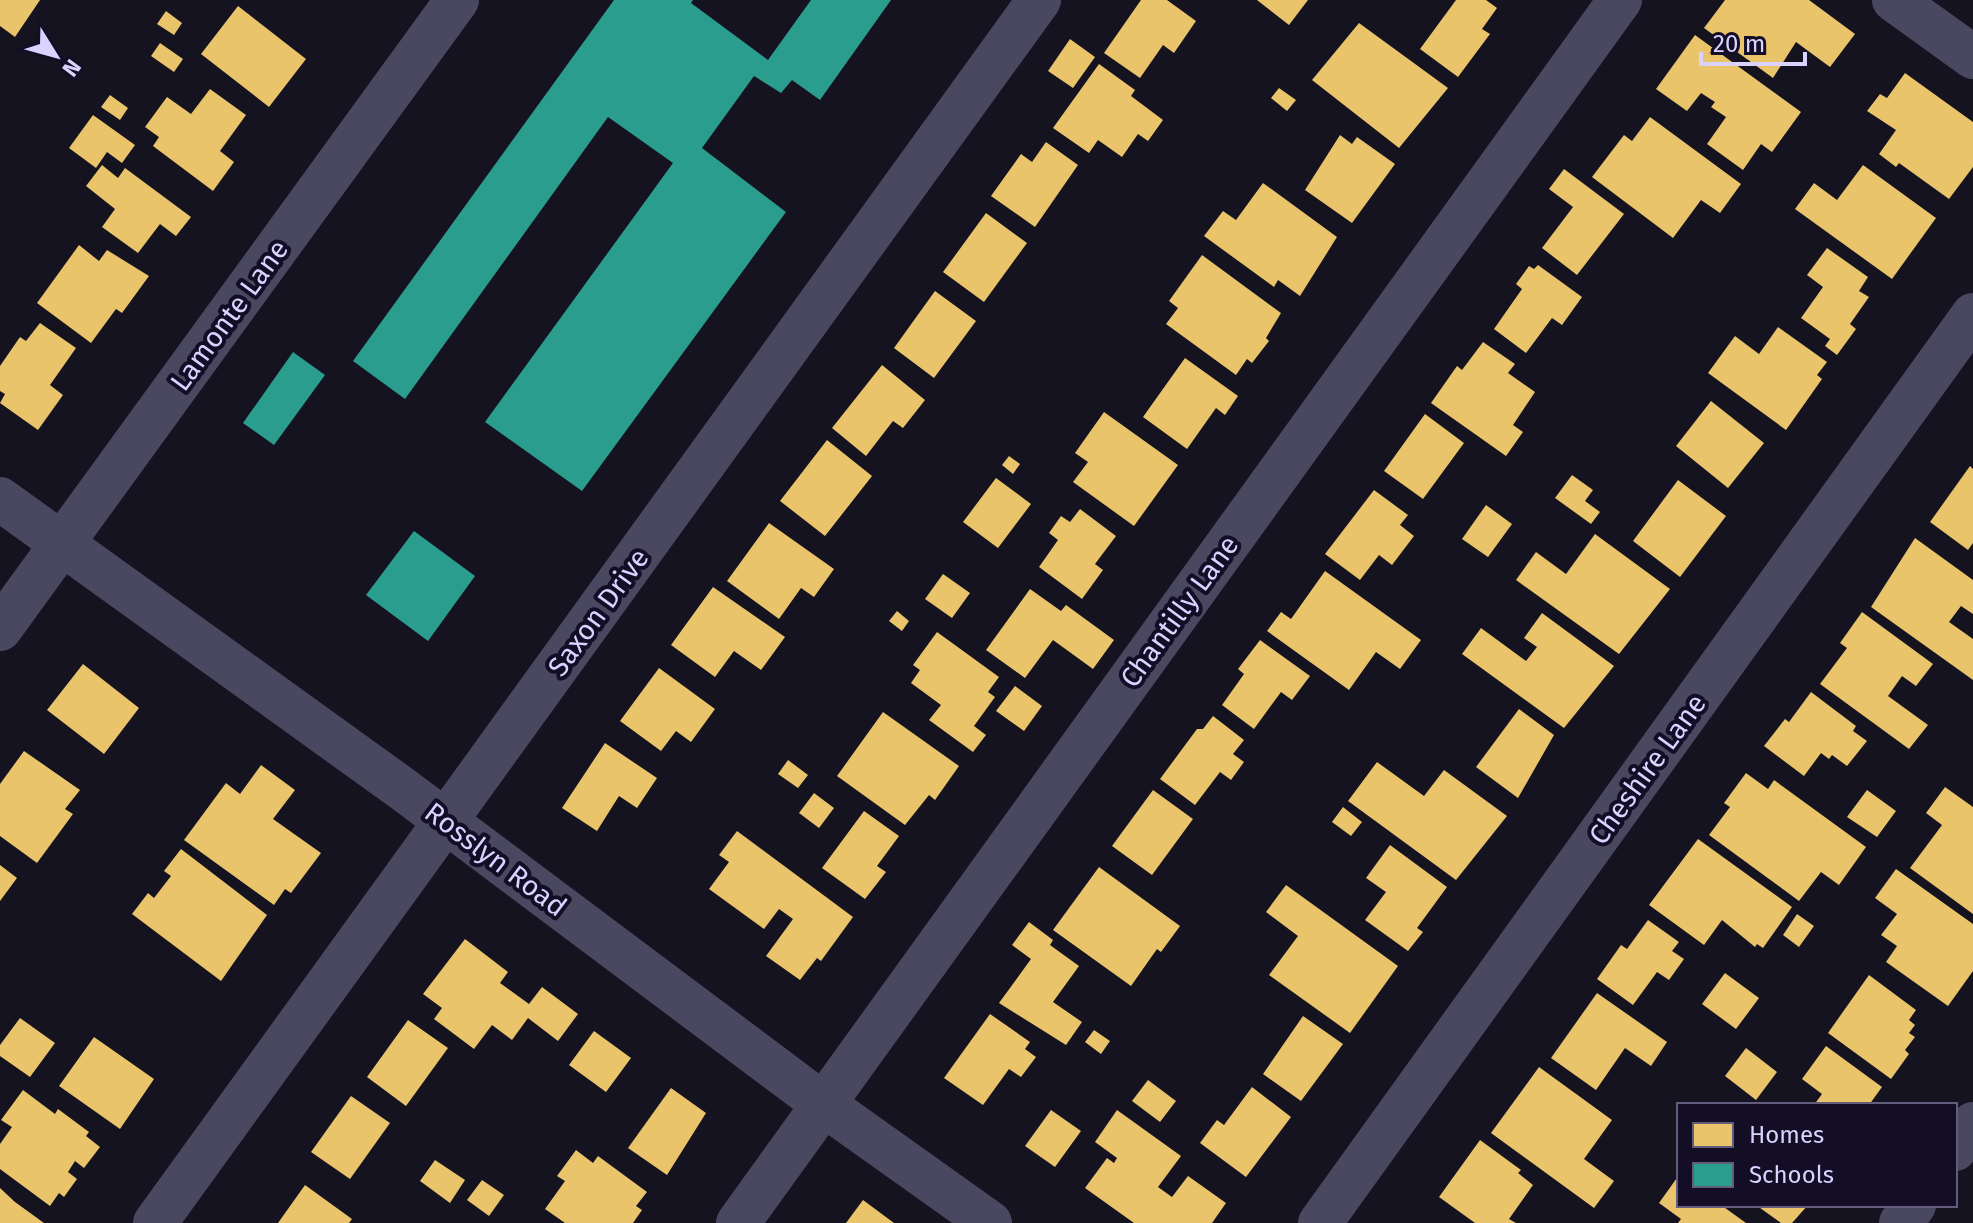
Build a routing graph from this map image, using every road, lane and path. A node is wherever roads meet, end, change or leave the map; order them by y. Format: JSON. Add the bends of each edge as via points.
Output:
{"nodes":[{"id":1,"x":457,"y":0,"type":"edge"},
{"id":2,"x":1039,"y":0,"type":"edge"},
{"id":3,"x":1620,"y":0,"type":"edge"},
{"id":4,"x":1894,"y":0,"type":"edge"},
{"id":5,"x":1973,"y":57,"type":"edge"},
{"id":6,"x":1973,"y":315,"type":"edge"},
{"id":7,"x":0,"y":499,"type":"edge"},
{"id":8,"x":62,"y":544,"type":"junction"},
{"id":9,"x":0,"y":629,"type":"edge"},
{"id":10,"x":447,"y":822,"type":"junction"},
{"id":11,"x":823,"y":1104,"type":"junction"},
{"id":12,"x":1973,"y":1124,"type":"edge"},
{"id":13,"x":1957,"y":1146,"type":"edge"},
{"id":14,"x":155,"y":1223,"type":"edge"},
{"id":15,"x":738,"y":1223,"type":"edge"},
{"id":16,"x":990,"y":1223,"type":"edge"},
{"id":17,"x":1320,"y":1223,"type":"edge"}],
"edges":[{"from":1,"to":8,"type":"street","name":"Lamonte Lane"},
{"from":2,"to":10,"type":"street","name":"Saxon Drive"},
{"from":3,"to":11,"type":"street","name":"Chantilly Lane"},
{"from":4,"to":5,"type":"street"},
{"from":6,"to":17,"type":"street","name":"Cheshire Lane"},
{"from":7,"to":8,"type":"street","name":"Rosslyn Road"},
{"from":8,"to":9,"type":"street","name":"Lamonte Lane"},
{"from":8,"to":10,"type":"street","name":"Rosslyn Road"},
{"from":10,"to":11,"type":"street","name":"Rosslyn Road"},
{"from":10,"to":14,"type":"street","name":"Saxon Drive"},
{"from":11,"to":15,"type":"street","name":"Chantilly Lane"},
{"from":11,"to":16,"type":"street","name":"Rosslyn Road"},
{"from":12,"to":13,"type":"street"}]}
